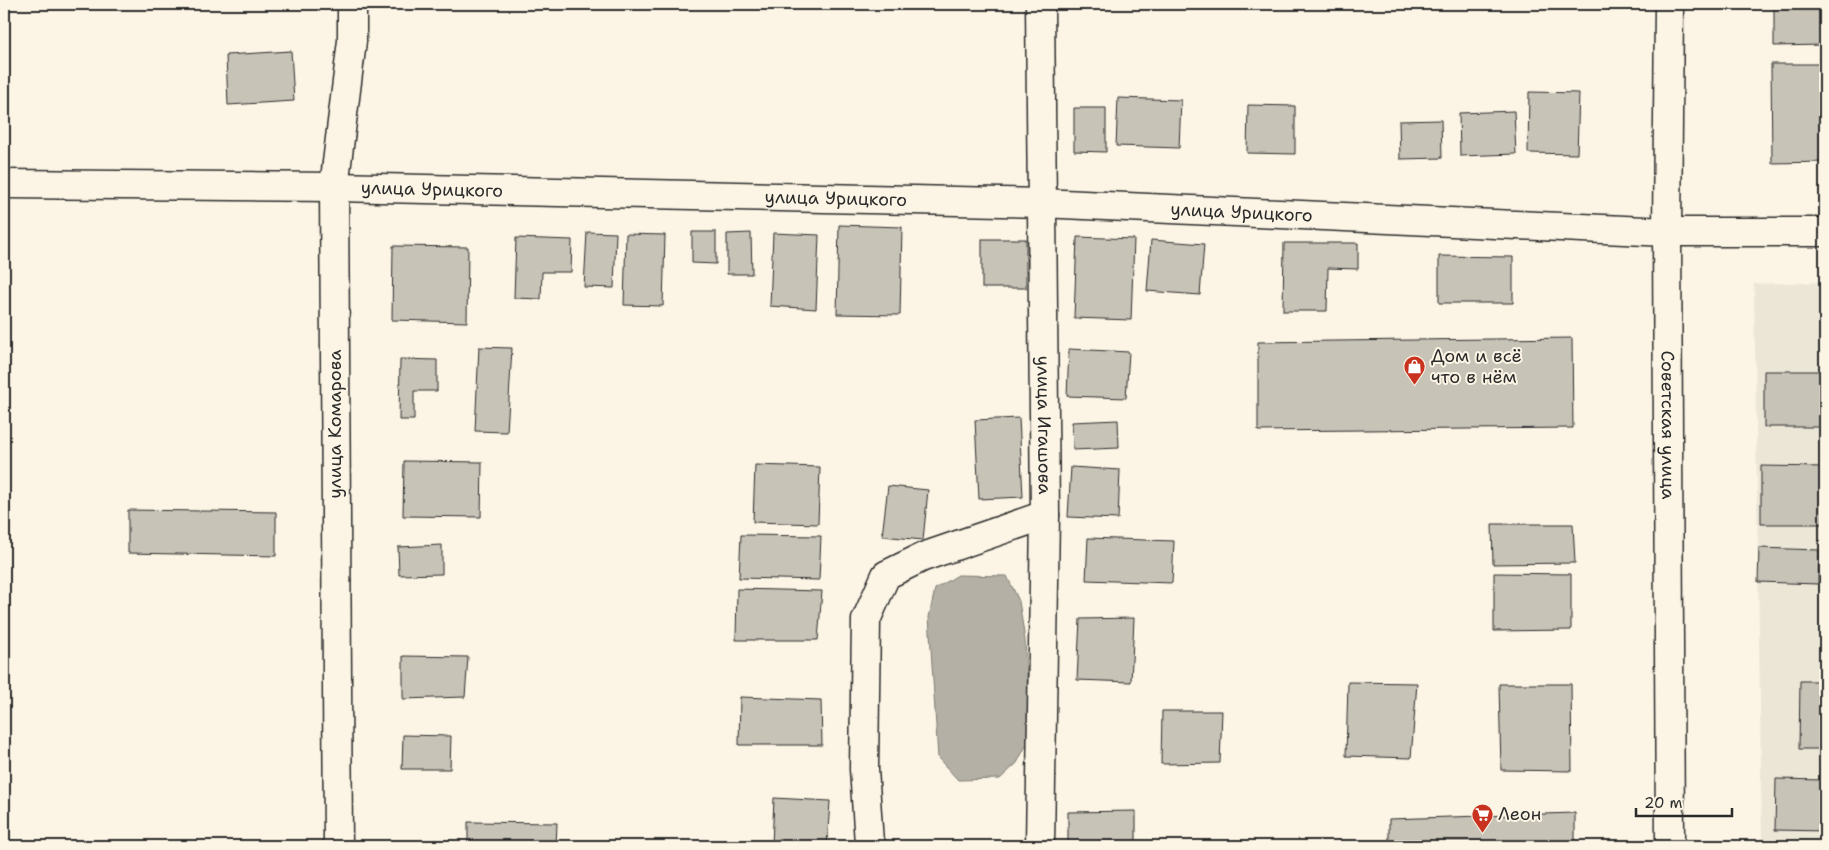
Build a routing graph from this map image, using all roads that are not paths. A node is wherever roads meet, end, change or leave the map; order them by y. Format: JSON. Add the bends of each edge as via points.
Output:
{"nodes":[{"id":1,"x":352,"y":4,"type":"edge"},
{"id":2,"x":1040,"y":4,"type":"edge"},
{"id":3,"x":1669,"y":4,"type":"edge"},
{"id":4,"x":4,"y":184,"type":"edge"},
{"id":5,"x":334,"y":187,"type":"junction"},
{"id":6,"x":1041,"y":203,"type":"junction"},
{"id":7,"x":1667,"y":232,"type":"junction"},
{"id":8,"x":1825,"y":232,"type":"edge"},
{"id":9,"x":1045,"y":515,"type":"junction"},
{"id":10,"x":338,"y":846,"type":"edge"},
{"id":11,"x":872,"y":846,"type":"edge"},
{"id":12,"x":1040,"y":846,"type":"edge"},
{"id":13,"x":1670,"y":846,"type":"edge"}],
"edges":[{"from":1,"to":5,"type":"main road","name":"улица Комарова","via":[[352,41]]},
{"from":2,"to":6,"type":"main road","name":"улица Игашова"},
{"from":3,"to":7,"type":"main road","name":"Советская улица"},
{"from":4,"to":5,"type":"main road","name":"улица Урицкого"},
{"from":5,"to":6,"type":"main road","name":"улица Урицкого"},
{"from":5,"to":10,"type":"main road","name":"улица Комарова"},
{"from":6,"to":7,"type":"main road","name":"улица Урицкого"},
{"from":6,"to":9,"type":"main road","name":"улица Игашова"},
{"from":7,"to":8,"type":"main road","name":"улица Урицкого"},
{"from":7,"to":13,"type":"main road","name":"Советская улица"},
{"from":9,"to":11,"type":"main road","via":[[923,557],[886,575],[866,620],[864,770],[869,843]]},
{"from":9,"to":12,"type":"main road","name":"улица Игашова"}]}
